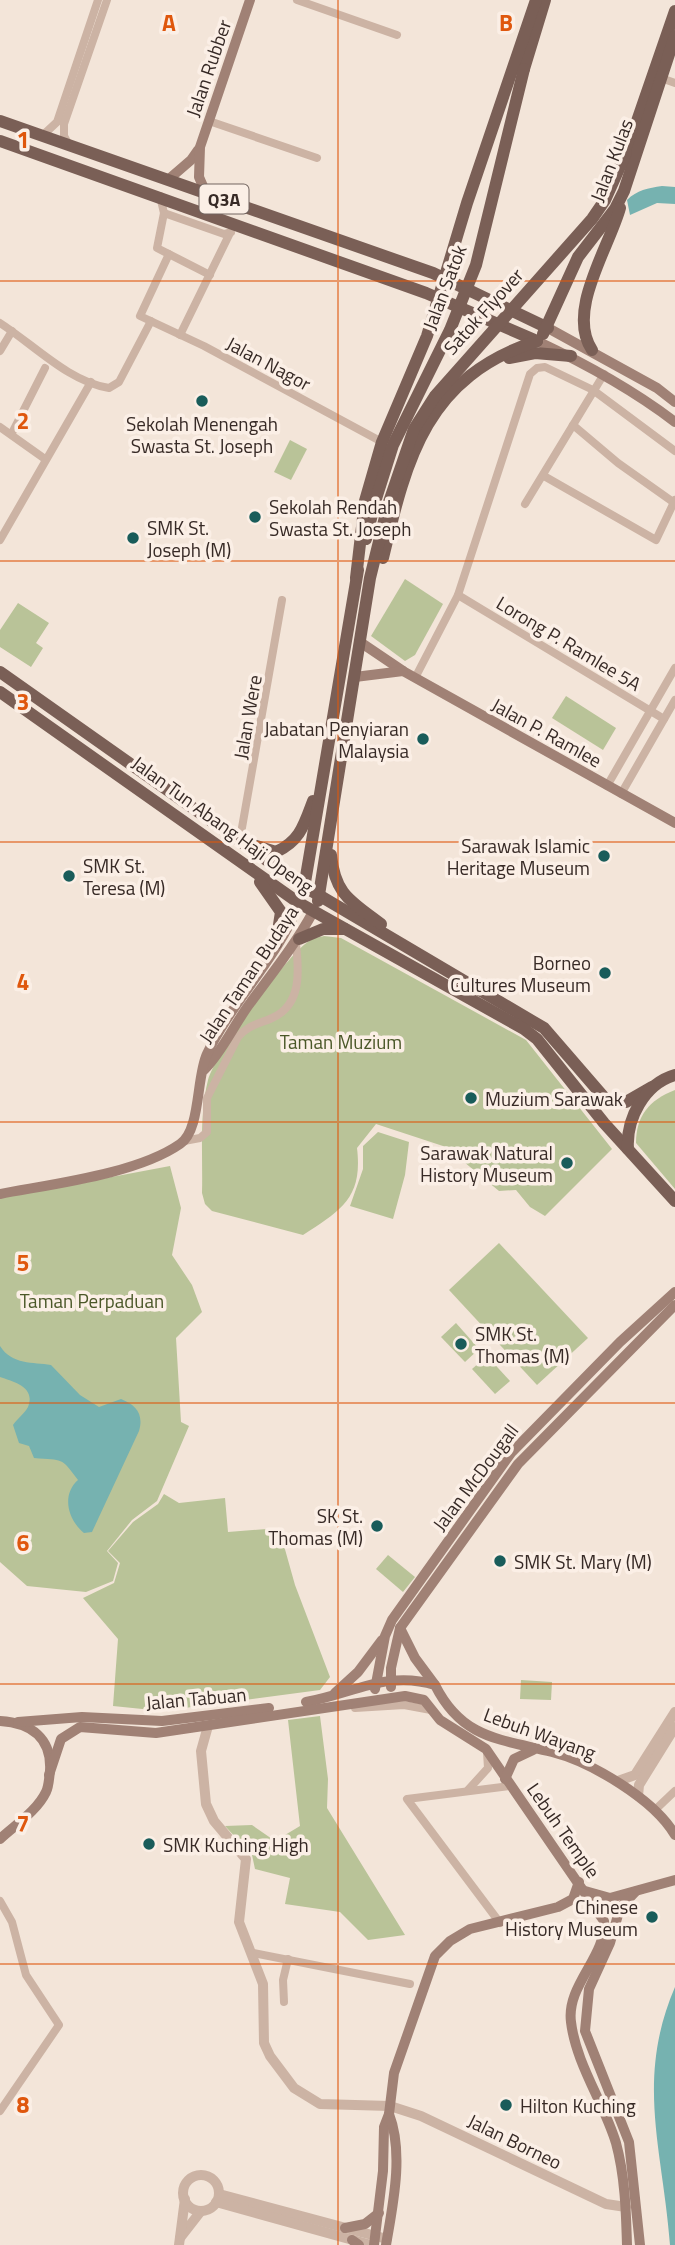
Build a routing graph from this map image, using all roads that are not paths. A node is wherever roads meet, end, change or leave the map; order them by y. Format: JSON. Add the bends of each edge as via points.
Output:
{"nodes":[{"id":1,"x":98,"y":0,"type":"edge"},
{"id":2,"x":107,"y":0,"type":"edge"},
{"id":3,"x":250,"y":0,"type":"edge"},
{"id":4,"x":297,"y":0,"type":"edge"},
{"id":5,"x":536,"y":0,"type":"edge"},
{"id":6,"x":545,"y":0,"type":"edge"},
{"id":7,"x":675,"y":11,"type":"edge"},
{"id":8,"x":397,"y":36,"type":"dead end"},
{"id":9,"x":675,"y":36,"type":"edge"},
{"id":10,"x":661,"y":78,"type":"junction"},
{"id":11,"x":675,"y":83,"type":"edge"},
{"id":12,"x":0,"y":121,"type":"edge"},
{"id":13,"x":209,"y":121,"type":"junction"},
{"id":14,"x":42,"y":136,"type":"junction"},
{"id":15,"x":0,"y":141,"type":"edge"},
{"id":16,"x":69,"y":145,"type":"junction"},
{"id":17,"x":200,"y":147,"type":"junction"},
{"id":18,"x":626,"y":153,"type":"joint"},
{"id":19,"x":317,"y":158,"type":"dead end"},
{"id":20,"x":169,"y":179,"type":"junction"},
{"id":21,"x":205,"y":191,"type":"junction"},
{"id":22,"x":624,"y":191,"type":"junction"},
{"id":23,"x":160,"y":197,"type":"junction"},
{"id":24,"x":163,"y":213,"type":"junction"},
{"id":25,"x":235,"y":229,"type":"junction"},
{"id":26,"x":169,"y":254,"type":"junction"},
{"id":27,"x":210,"y":275,"type":"junction"},
{"id":28,"x":446,"y":278,"type":"junction"},
{"id":29,"x":439,"y":298,"type":"junction"},
{"id":30,"x":151,"y":321,"type":"junction"},
{"id":31,"x":0,"y":323,"type":"edge"},
{"id":32,"x":548,"y":328,"type":"junction"},
{"id":33,"x":12,"y":331,"type":"junction"},
{"id":34,"x":180,"y":335,"type":"junction"},
{"id":35,"x":537,"y":341,"type":"junction"},
{"id":36,"x":592,"y":350,"type":"junction"},
{"id":37,"x":0,"y":351,"type":"edge"},
{"id":38,"x":570,"y":356,"type":"junction"},
{"id":39,"x":484,"y":364,"type":"junction"},
{"id":40,"x":45,"y":368,"type":"dead end"},
{"id":41,"x":604,"y":374,"type":"junction"},
{"id":42,"x":91,"y":383,"type":"junction"},
{"id":43,"x":593,"y":390,"type":"junction"},
{"id":44,"x":675,"y":402,"type":"edge"},
{"id":45,"x":675,"y":422,"type":"edge"},
{"id":46,"x":573,"y":425,"type":"junction"},
{"id":47,"x":0,"y":427,"type":"edge"},
{"id":48,"x":12,"y":433,"type":"junction"},
{"id":49,"x":382,"y":442,"type":"junction"},
{"id":50,"x":675,"y":451,"type":"edge"},
{"id":51,"x":45,"y":458,"type":"junction"},
{"id":52,"x":544,"y":476,"type":"junction"},
{"id":53,"x":674,"y":501,"type":"edge"},
{"id":54,"x":382,"y":504,"type":"junction"},
{"id":55,"x":524,"y":504,"type":"dead end"},
{"id":56,"x":0,"y":540,"type":"edge"},
{"id":57,"x":356,"y":578,"type":"junction"},
{"id":58,"x":458,"y":595,"type":"junction"},
{"id":59,"x":282,"y":600,"type":"dead end"},
{"id":60,"x":363,"y":644,"type":"junction"},
{"id":61,"x":358,"y":659,"type":"junction"},
{"id":62,"x":675,"y":668,"type":"edge"},
{"id":63,"x":0,"y":671,"type":"edge"},
{"id":64,"x":402,"y":671,"type":"junction"},
{"id":65,"x":355,"y":677,"type":"junction"},
{"id":66,"x":415,"y":678,"type":"junction"},
{"id":67,"x":0,"y":692,"type":"edge"},
{"id":68,"x":675,"y":700,"type":"edge"},
{"id":69,"x":651,"y":711,"type":"junction"},
{"id":70,"x":664,"y":719,"type":"junction"},
{"id":71,"x":323,"y":773,"type":"junction"},
{"id":72,"x":607,"y":786,"type":"junction"},
{"id":73,"x":621,"y":794,"type":"junction"},
{"id":74,"x":675,"y":823,"type":"edge"},
{"id":75,"x":329,"y":837,"type":"junction"},
{"id":76,"x":240,"y":839,"type":"junction"},
{"id":77,"x":251,"y":871,"type":"junction"},
{"id":78,"x":305,"y":887,"type":"junction"},
{"id":79,"x":321,"y":896,"type":"junction"},
{"id":80,"x":299,"y":903,"type":"junction"},
{"id":81,"x":313,"y":912,"type":"junction"},
{"id":82,"x":349,"y":929,"type":"junction"},
{"id":83,"x":297,"y":941,"type":"junction"},
{"id":84,"x":276,"y":944,"type":"junction"},
{"id":85,"x":419,"y":953,"type":"junction"},
{"id":86,"x":203,"y":1071,"type":"junction"},
{"id":87,"x":675,"y":1075,"type":"edge"},
{"id":88,"x":652,"y":1087,"type":"junction"},
{"id":89,"x":184,"y":1140,"type":"junction"},
{"id":90,"x":628,"y":1149,"type":"junction"},
{"id":91,"x":0,"y":1194,"type":"edge"},
{"id":92,"x":675,"y":1201,"type":"edge"},
{"id":93,"x":675,"y":1292,"type":"edge"},
{"id":94,"x":675,"y":1305,"type":"edge"},
{"id":95,"x":400,"y":1628,"type":"junction"},
{"id":96,"x":385,"y":1636,"type":"junction"},
{"id":97,"x":391,"y":1681,"type":"junction"},
{"id":98,"x":375,"y":1682,"type":"junction"},
{"id":99,"x":435,"y":1685,"type":"junction"},
{"id":100,"x":333,"y":1695,"type":"junction"},
{"id":101,"x":392,"y":1697,"type":"junction"},
{"id":102,"x":376,"y":1699,"type":"junction"},
{"id":103,"x":325,"y":1706,"type":"junction"},
{"id":104,"x":431,"y":1710,"type":"junction"},
{"id":105,"x":675,"y":1712,"type":"edge"},
{"id":106,"x":0,"y":1721,"type":"edge"},
{"id":107,"x":18,"y":1722,"type":"junction"},
{"id":108,"x":208,"y":1726,"type":"junction"},
{"id":109,"x":675,"y":1727,"type":"edge"},
{"id":110,"x":486,"y":1749,"type":"junction"},
{"id":111,"x":533,"y":1750,"type":"junction"},
{"id":112,"x":50,"y":1775,"type":"junction"},
{"id":113,"x":618,"y":1781,"type":"junction"},
{"id":114,"x":508,"y":1782,"type":"junction"},
{"id":115,"x":468,"y":1790,"type":"junction"},
{"id":116,"x":675,"y":1791,"type":"edge"},
{"id":117,"x":638,"y":1796,"type":"junction"},
{"id":118,"x":656,"y":1809,"type":"junction"},
{"id":119,"x":675,"y":1835,"type":"edge"},
{"id":120,"x":0,"y":1839,"type":"edge"},
{"id":121,"x":675,"y":1880,"type":"edge"},
{"id":122,"x":582,"y":1886,"type":"junction"},
{"id":123,"x":675,"y":1887,"type":"edge"},
{"id":124,"x":635,"y":1892,"type":"junction"},
{"id":125,"x":0,"y":1901,"type":"edge"},
{"id":126,"x":500,"y":1923,"type":"junction"},
{"id":127,"x":615,"y":1927,"type":"junction"},
{"id":128,"x":253,"y":1953,"type":"junction"},
{"id":129,"x":288,"y":1959,"type":"junction"},
{"id":130,"x":410,"y":1984,"type":"dead end"},
{"id":131,"x":284,"y":2002,"type":"dead end"},
{"id":132,"x":389,"y":2110,"type":"junction"},
{"id":133,"x":0,"y":2111,"type":"edge"},
{"id":134,"x":218,"y":2198,"type":"junction"},
{"id":135,"x":184,"y":2199,"type":"junction"},
{"id":136,"x":626,"y":2207,"type":"junction"},
{"id":137,"x":201,"y":2211,"type":"junction"},
{"id":138,"x":379,"y":2213,"type":"junction"},
{"id":139,"x":345,"y":2228,"type":"junction"},
{"id":140,"x":179,"y":2242,"type":"edge"},
{"id":141,"x":373,"y":2242,"type":"edge"},
{"id":142,"x":387,"y":2242,"type":"edge"},
{"id":143,"x":356,"y":2243,"type":"edge"},
{"id":144,"x":627,"y":2245,"type":"edge"},
{"id":145,"x":640,"y":2245,"type":"edge"}],
"edges":[{"from":1,"to":14,"type":"street","via":[[57,122]]},
{"from":2,"to":16,"type":"street","via":[[64,124]]},
{"from":3,"to":13,"type":"main road","name":"Jalan Rubber"},
{"from":4,"to":8,"type":"street"},
{"from":5,"to":28,"type":"main road","name":"Jalan Satok"},
{"from":6,"to":54,"type":"main road","name":"Jalan Satok","bridge":true,"via":[[476,265],[450,330],[393,445]]},
{"from":7,"to":18,"type":"main road","name":"Jalan Kulas"},
{"from":9,"to":10,"type":"main road","name":"Jalan Kulas"},
{"from":10,"to":11,"type":"street"},
{"from":10,"to":22,"type":"main road","name":"Jalan Kulas"},
{"from":12,"to":14,"type":"main road","number":"Q3A"},
{"from":13,"to":17,"type":"main road","name":"Jalan Rubber"},
{"from":13,"to":19,"type":"street"},
{"from":14,"to":16,"type":"main road","number":"Q3A"},
{"from":15,"to":23,"type":"main road"},
{"from":16,"to":20,"type":"main road","number":"Q3A"},
{"from":17,"to":20,"type":"main road","name":"Jalan Rubber"},
{"from":17,"to":21,"type":"main road","name":"Jalan Rubber","via":[[199,177]]},
{"from":18,"to":54,"type":"main road","name":"Satok Flyover","bridge":true,"via":[[606,200],[592,219],[423,414]]},
{"from":20,"to":21,"type":"main road","number":"Q3A"},
{"from":21,"to":28,"type":"main road","number":"Q3A"},
{"from":22,"to":32,"type":"main road","name":"Jalan Kulas","via":[[572,268]]},
{"from":22,"to":36,"type":"main road","via":[[583,311],[583,331]]},
{"from":23,"to":24,"type":"street"},
{"from":23,"to":25,"type":"main road"},
{"from":24,"to":25,"type":"street","via":[[224,234]]},
{"from":24,"to":26,"type":"street","via":[[155,241],[157,248]]},
{"from":25,"to":27,"type":"street"},
{"from":25,"to":29,"type":"main road"},
{"from":26,"to":27,"type":"street"},
{"from":26,"to":30,"type":"street","name":"Jalan Nagor","via":[[140,316]]},
{"from":27,"to":34,"type":"street"},
{"from":28,"to":29,"type":"main road","name":"Jalan Satok"},
{"from":28,"to":32,"type":"main road"},
{"from":29,"to":35,"type":"main road"},
{"from":29,"to":49,"type":"main road","name":"Jalan Satok"},
{"from":30,"to":34,"type":"street","name":"Jalan Nagor"},
{"from":30,"to":42,"type":"street","via":[[119,382],[109,388]]},
{"from":31,"to":33,"type":"street"},
{"from":32,"to":35,"type":"main road","name":"Jalan Kulas"},
{"from":32,"to":36,"type":"main road"},
{"from":33,"to":37,"type":"street"},
{"from":33,"to":42,"type":"street"},
{"from":34,"to":49,"type":"street","name":"Jalan Nagor"},
{"from":35,"to":38,"type":"main road"},
{"from":35,"to":39,"type":"main road","name":"Jalan Satok"},
{"from":36,"to":44,"type":"main road"},
{"from":38,"to":39,"type":"main road","via":[[535,353]]},
{"from":38,"to":41,"type":"main road"},
{"from":39,"to":60,"type":"main road","name":"Jalan Satok","via":[[468,374],[441,404],[414,452]]},
{"from":40,"to":48,"type":"street"},
{"from":41,"to":43,"type":"street"},
{"from":41,"to":45,"type":"main road"},
{"from":42,"to":51,"type":"street"},
{"from":43,"to":46,"type":"street"},
{"from":43,"to":50,"type":"street"},
{"from":43,"to":58,"type":"street","via":[[545,367],[530,374]]},
{"from":46,"to":52,"type":"street"},
{"from":46,"to":53,"type":"street"},
{"from":47,"to":48,"type":"street"},
{"from":48,"to":51,"type":"street"},
{"from":49,"to":57,"type":"main road","name":"Jalan Satok","via":[[365,501]]},
{"from":51,"to":56,"type":"street"},
{"from":52,"to":53,"type":"street","via":[[656,540]]},
{"from":52,"to":55,"type":"street"},
{"from":54,"to":57,"type":"main road","name":"Jalan Satok"},
{"from":54,"to":61,"type":"main road","name":"Jalan Satok"},
{"from":57,"to":71,"type":"main road","name":"Jalan Satok"},
{"from":58,"to":66,"type":"street"},
{"from":58,"to":69,"type":"street","name":"Lorong P. Ramlee 5A"},
{"from":59,"to":76,"type":"street","name":"Jalan Were"},
{"from":60,"to":61,"type":"main road","name":"Jalan Satok"},
{"from":60,"to":64,"type":"main road","name":"Jalan P. Ramlee"},
{"from":61,"to":65,"type":"main road","name":"Jalan Satok"},
{"from":62,"to":69,"type":"street"},
{"from":63,"to":76,"type":"main road","name":"Jalan Tun Abang Haji Openg"},
{"from":64,"to":65,"type":"main road"},
{"from":64,"to":66,"type":"main road","name":"Jalan P. Ramlee"},
{"from":65,"to":75,"type":"main road","name":"Jalan Satok"},
{"from":66,"to":72,"type":"main road","name":"Jalan P. Ramlee"},
{"from":67,"to":77,"type":"main road","name":"Jalan Tun Abang Haji Openg"},
{"from":68,"to":70,"type":"street"},
{"from":69,"to":70,"type":"street","name":"Lorong P. Ramlee 5A"},
{"from":69,"to":72,"type":"street"},
{"from":70,"to":73,"type":"street"},
{"from":71,"to":76,"type":"main road","via":[[294,843],[276,852]]},
{"from":71,"to":78,"type":"main road","name":"Jalan Satok"},
{"from":72,"to":73,"type":"main road","name":"Jalan P. Ramlee"},
{"from":73,"to":74,"type":"main road","name":"Jalan P. Ramlee"},
{"from":75,"to":79,"type":"main road","name":"Jalan Satok"},
{"from":75,"to":85,"type":"main road","via":[[335,882],[344,895]]},
{"from":76,"to":78,"type":"main road","name":"Jalan Tun Abang Haji Openg"},
{"from":77,"to":80,"type":"main road","name":"Jalan Tun Abang Haji Openg"},
{"from":77,"to":84,"type":"main road","via":[[281,912]]},
{"from":78,"to":79,"type":"main road","name":"Jalan Tun Abang Haji Openg"},
{"from":78,"to":80,"type":"main road","name":"Jalan Taman Budaya"},
{"from":79,"to":81,"type":"main road","name":"Jalan Taman Budaya"},
{"from":79,"to":85,"type":"main road","name":"Jalan Tun Abang Haji Openg"},
{"from":80,"to":81,"type":"main road","name":"Jalan Tun Abang Haji Openg"},
{"from":80,"to":84,"type":"main road","name":"Jalan Taman Budaya"},
{"from":81,"to":82,"type":"main road","name":"Jalan Tun Abang Haji Openg"},
{"from":81,"to":83,"type":"main road","name":"Jalan Taman Budaya"},
{"from":82,"to":83,"type":"main road","via":[[323,929]]},
{"from":82,"to":90,"type":"main road","name":"Jalan Tun Abang Haji Openg","via":[[537,1039]]},
{"from":83,"to":86,"type":"main road","name":"Jalan Taman Budaya"},
{"from":83,"to":89,"type":"street","via":[[295,994],[285,1009],[239,1037],[207,1098],[207,1132]]},
{"from":84,"to":86,"type":"main road","name":"Jalan Taman Budaya","via":[[206,1056]]},
{"from":85,"to":88,"type":"main road","name":"Jalan Tun Abang Haji Openg","via":[[544,1028],[608,1101],[626,1102]]},
{"from":86,"to":89,"type":"main road","name":"Jalan Taman Budaya","via":[[192,1125]]},
{"from":87,"to":88,"type":"main road","name":"Jalan Tun Abang Haji Openg"},
{"from":88,"to":90,"type":"main road","via":[[631,1121]]},
{"from":89,"to":91,"type":"main road","via":[[136,1163]]},
{"from":90,"to":92,"type":"main road","name":"Jalan Tun Abang Haji Openg"},
{"from":93,"to":96,"type":"main road","name":"Jalan McDougall","via":[[511,1453]]},
{"from":94,"to":95,"type":"main road","name":"Jalan McDougall","via":[[518,1464]]},
{"from":95,"to":97,"type":"main road","name":"Jalan McDougall"},
{"from":95,"to":99,"type":"main road","name":"Lebuh Wayang"},
{"from":96,"to":98,"type":"main road","name":"Jalan McDougall"},
{"from":96,"to":100,"type":"main road","via":[[358,1672]]},
{"from":97,"to":98,"type":"main road","name":"Jalan Tabuan"},
{"from":97,"to":99,"type":"main road","via":[[414,1678]]},
{"from":97,"to":101,"type":"main road","name":"Jalan McDougall"},
{"from":98,"to":100,"type":"main road","name":"Jalan Tabuan"},
{"from":98,"to":102,"type":"main road","name":"Jalan McDougall"},
{"from":99,"to":111,"type":"main road","name":"Lebuh Wayang","via":[[455,1716],[488,1735]]},
{"from":100,"to":107,"type":"main road","name":"Jalan Tabuan","via":[[162,1721],[82,1717]]},
{"from":101,"to":102,"type":"main road","name":"Lebuh Wayang"},
{"from":101,"to":104,"type":"main road","name":"Lebuh Wayang","via":[[424,1700]]},
{"from":102,"to":103,"type":"main road","name":"Jalan Tabuan"},
{"from":103,"to":104,"type":"street","via":[[330,1710],[404,1705]]},
{"from":103,"to":108,"type":"main road","name":"Jalan Tabuan"},
{"from":104,"to":110,"type":"main road","name":"Lebuh Wayang"},
{"from":105,"to":113,"type":"street","via":[[635,1775]]},
{"from":106,"to":107,"type":"main road","name":"Jalan Tabuan"},
{"from":107,"to":112,"type":"main road","via":[[32,1728],[46,1743]]},
{"from":108,"to":112,"type":"main road","name":"Jalan Tabuan","via":[[156,1732],[80,1727],[61,1739]]},
{"from":108,"to":128,"type":"street","name":"Jalan Borneo","via":[[201,1751],[206,1804],[214,1821],[246,1859],[239,1922]]},
{"from":109,"to":117,"type":"street","via":[[639,1785]]},
{"from":110,"to":114,"type":"main road","name":"Lebuh Wayang"},
{"from":110,"to":115,"type":"street","via":[[488,1768]]},
{"from":111,"to":113,"type":"main road","name":"Lebuh Wayang","via":[[552,1752]]},
{"from":111,"to":114,"type":"main road","via":[[514,1759]]},
{"from":112,"to":120,"type":"main road","name":"Jalan Tabuan","via":[[37,1805]]},
{"from":113,"to":117,"type":"main road","name":"Lebuh Wayang"},
{"from":114,"to":115,"type":"street"},
{"from":114,"to":122,"type":"main road","name":"Lebuh Temple"},
{"from":115,"to":126,"type":"street","via":[[407,1799]]},
{"from":116,"to":118,"type":"street"},
{"from":117,"to":118,"type":"main road","name":"Lebuh Wayang"},
{"from":118,"to":119,"type":"main road","name":"Lebuh Wayang"},
{"from":121,"to":124,"type":"main road"},
{"from":122,"to":124,"type":"main road","via":[[605,1898]]},
{"from":122,"to":126,"type":"main road","via":[[573,1899]]},
{"from":122,"to":136,"type":"main road","name":"Lebuh Temple","via":[[604,1928],[584,1971],[570,2019],[616,2143]]},
{"from":123,"to":127,"type":"main road","via":[[637,1899]]},
{"from":124,"to":127,"type":"main road","via":[[622,1905]]},
{"from":125,"to":133,"type":"street","via":[[12,1922],[26,1975],[59,2025]]},
{"from":126,"to":132,"type":"main road","via":[[462,1933],[435,1956],[394,2073]]},
{"from":127,"to":145,"type":"main road","via":[[589,1989],[585,2031],[629,2142]]},
{"from":128,"to":129,"type":"street"},
{"from":128,"to":132,"type":"street","name":"Jalan Borneo","via":[[266,1998],[264,2043],[294,2088],[326,2105]]},
{"from":129,"to":130,"type":"street"},
{"from":129,"to":131,"type":"street"},
{"from":132,"to":136,"type":"street","name":"Jalan Borneo","via":[[421,2116],[606,2204]]},
{"from":132,"to":138,"type":"main road"},
{"from":132,"to":142,"type":"main road","via":[[395,2175]]},
{"from":134,"to":135,"type":"street","via":[[213,2180],[197,2175],[185,2185]]},
{"from":134,"to":137,"type":"street"},
{"from":134,"to":139,"type":"street"},
{"from":134,"to":143,"type":"street"},
{"from":135,"to":137,"type":"street"},
{"from":135,"to":140,"type":"street"},
{"from":136,"to":144,"type":"main road","name":"Lebuh Temple"},
{"from":137,"to":140,"type":"street"},
{"from":138,"to":139,"type":"main road","via":[[365,2224]]},
{"from":138,"to":141,"type":"main road"},
{"from":139,"to":141,"type":"street"},
{"from":141,"to":142,"type":"street"},
{"from":141,"to":143,"type":"street"}]}
